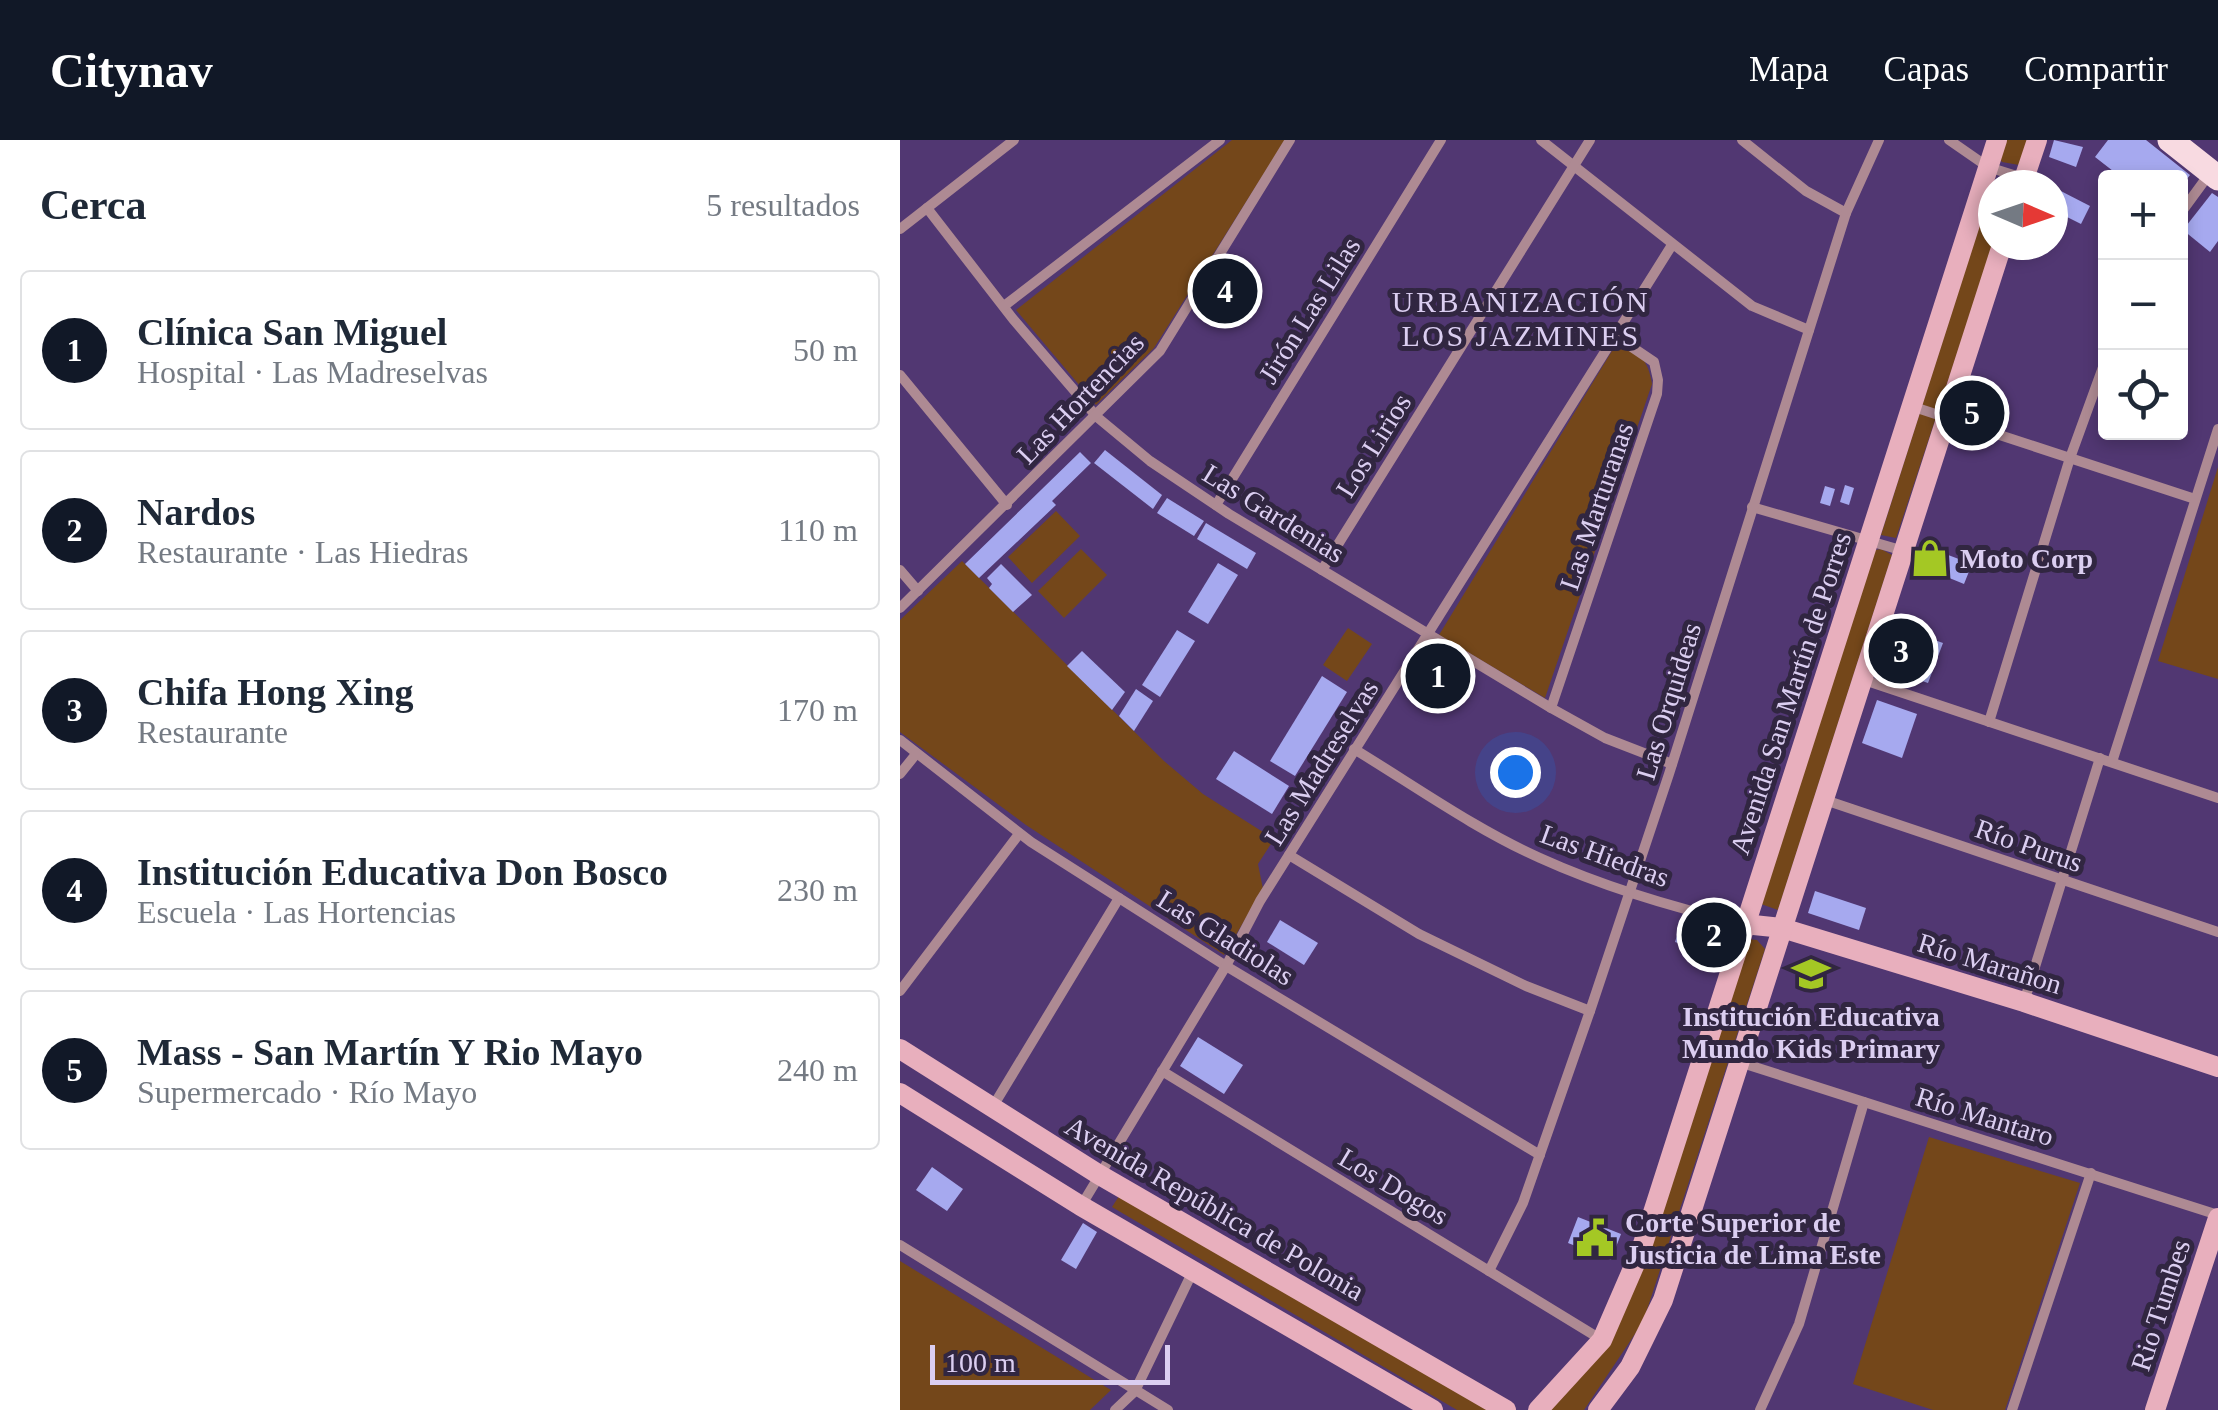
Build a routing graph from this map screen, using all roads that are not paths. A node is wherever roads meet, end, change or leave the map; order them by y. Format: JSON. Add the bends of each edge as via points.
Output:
{"nodes":[{"id":1,"x":1014,"y":140,"type":"edge"},
{"id":2,"x":1220,"y":140,"type":"edge"},
{"id":3,"x":1290,"y":140,"type":"edge"},
{"id":4,"x":1441,"y":140,"type":"edge"},
{"id":5,"x":1541,"y":140,"type":"edge"},
{"id":6,"x":1590,"y":140,"type":"edge"},
{"id":7,"x":1742,"y":140,"type":"edge"},
{"id":8,"x":1880,"y":140,"type":"edge"},
{"id":9,"x":1948,"y":140,"type":"edge"},
{"id":10,"x":1997,"y":140,"type":"edge"},
{"id":11,"x":2037,"y":140,"type":"edge"},
{"id":12,"x":2170,"y":140,"type":"edge"},
{"id":13,"x":1574,"y":166,"type":"junction"},
{"id":14,"x":1988,"y":167,"type":"junction"},
{"id":15,"x":1995,"y":170,"type":"edge"},
{"id":16,"x":2027,"y":170,"type":"edge"},
{"id":17,"x":2214,"y":175,"type":"edge"},
{"id":18,"x":2188,"y":205,"type":"edge"},
{"id":19,"x":928,"y":208,"type":"junction"},
{"id":20,"x":1846,"y":213,"type":"junction"},
{"id":21,"x":900,"y":229,"type":"edge"},
{"id":22,"x":1672,"y":245,"type":"junction"},
{"id":23,"x":1997,"y":260,"type":"edge"},
{"id":24,"x":1004,"y":306,"type":"junction"},
{"id":25,"x":1809,"y":330,"type":"junction"},
{"id":26,"x":1614,"y":335,"type":"junction"},
{"id":27,"x":900,"y":375,"type":"edge"},
{"id":28,"x":2098,"y":381,"type":"edge"},
{"id":29,"x":1911,"y":406,"type":"junction"},
{"id":30,"x":1096,"y":416,"type":"junction"},
{"id":31,"x":1946,"y":417,"type":"junction"},
{"id":32,"x":2218,"y":428,"type":"edge"},
{"id":33,"x":2070,"y":458,"type":"junction"},
{"id":34,"x":2195,"y":499,"type":"junction"},
{"id":35,"x":1216,"y":504,"type":"junction"},
{"id":36,"x":1007,"y":505,"type":"junction"},
{"id":37,"x":1752,"y":507,"type":"junction"},
{"id":38,"x":1868,"y":539,"type":"junction"},
{"id":39,"x":1904,"y":551,"type":"junction"},
{"id":40,"x":900,"y":570,"type":"edge"},
{"id":41,"x":1322,"y":570,"type":"junction"},
{"id":42,"x":918,"y":591,"type":"junction"},
{"id":43,"x":900,"y":608,"type":"edge"},
{"id":44,"x":1430,"y":634,"type":"junction"},
{"id":45,"x":1864,"y":680,"type":"junction"},
{"id":46,"x":1551,"y":708,"type":"junction"},
{"id":47,"x":1989,"y":722,"type":"junction"},
{"id":48,"x":900,"y":740,"type":"edge"},
{"id":49,"x":1354,"y":749,"type":"junction"},
{"id":50,"x":916,"y":754,"type":"junction"},
{"id":51,"x":2100,"y":758,"type":"junction"},
{"id":52,"x":2112,"y":762,"type":"junction"},
{"id":53,"x":1672,"y":764,"type":"junction"},
{"id":54,"x":900,"y":774,"type":"edge"},
{"id":55,"x":2218,"y":798,"type":"edge"},
{"id":56,"x":1826,"y":800,"type":"junction"},
{"id":57,"x":1020,"y":834,"type":"junction"},
{"id":58,"x":1289,"y":856,"type":"junction"},
{"id":59,"x":2063,"y":881,"type":"junction"},
{"id":60,"x":1630,"y":891,"type":"junction"},
{"id":61,"x":1119,"y":898,"type":"junction"},
{"id":62,"x":1744,"y":924,"type":"junction"},
{"id":63,"x":1782,"y":928,"type":"junction"},
{"id":64,"x":2218,"y":932,"type":"edge"},
{"id":65,"x":1226,"y":966,"type":"junction"},
{"id":66,"x":900,"y":991,"type":"edge"},
{"id":67,"x":2024,"y":1002,"type":"junction"},
{"id":68,"x":1590,"y":1011,"type":"junction"},
{"id":69,"x":900,"y":1048,"type":"edge"},
{"id":70,"x":1739,"y":1062,"type":"junction"},
{"id":71,"x":2218,"y":1066,"type":"edge"},
{"id":72,"x":1162,"y":1071,"type":"junction"},
{"id":73,"x":900,"y":1093,"type":"edge"},
{"id":74,"x":1864,"y":1102,"type":"junction"},
{"id":75,"x":992,"y":1109,"type":"junction"},
{"id":76,"x":1540,"y":1155,"type":"junction"},
{"id":77,"x":2091,"y":1173,"type":"junction"},
{"id":78,"x":1098,"y":1174,"type":"junction"},
{"id":79,"x":1081,"y":1206,"type":"junction"},
{"id":80,"x":2218,"y":1216,"type":"edge"},
{"id":81,"x":900,"y":1244,"type":"edge"},
{"id":82,"x":1194,"y":1271,"type":"junction"},
{"id":83,"x":1488,"y":1271,"type":"junction"},
{"id":84,"x":1602,"y":1340,"type":"junction"},
{"id":85,"x":1134,"y":1392,"type":"junction"},
{"id":86,"x":1114,"y":1410,"type":"edge"},
{"id":87,"x":1168,"y":1410,"type":"edge"},
{"id":88,"x":1433,"y":1410,"type":"edge"},
{"id":89,"x":1506,"y":1410,"type":"edge"},
{"id":90,"x":1538,"y":1410,"type":"edge"},
{"id":91,"x":1598,"y":1410,"type":"edge"},
{"id":92,"x":1760,"y":1410,"type":"edge"},
{"id":93,"x":2012,"y":1410,"type":"edge"},
{"id":94,"x":2155,"y":1410,"type":"edge"}],
"edges":[{"from":1,"to":19,"type":"street"},
{"from":2,"to":24,"type":"street"},
{"from":3,"to":30,"type":"street","name":"Las Hortencias","via":[[1160,351]]},
{"from":4,"to":35,"type":"street","name":"Jirón Las Lilas"},
{"from":5,"to":13,"type":"street"},
{"from":6,"to":13,"type":"street","name":"Los Lirios"},
{"from":7,"to":20,"type":"street"},
{"from":8,"to":20,"type":"street","name":"Las Orquideas"},
{"from":9,"to":14,"type":"street"},
{"from":10,"to":14,"type":"main road","name":"Avenida San Martín de Porres"},
{"from":11,"to":16,"type":"main road"},
{"from":12,"to":17,"type":"main road"},
{"from":13,"to":22,"type":"street"},
{"from":13,"to":41,"type":"street","name":"Los Lirios"},
{"from":14,"to":15,"type":"street"},
{"from":14,"to":29,"type":"main road","name":"Avenida San Martín de Porres"},
{"from":17,"to":18,"type":"street"},
{"from":19,"to":21,"type":"street"},
{"from":19,"to":24,"type":"street","name":"Las Gardenias"},
{"from":20,"to":25,"type":"street","name":"Las Orquideas"},
{"from":22,"to":25,"type":"street","via":[[1752,306]]},
{"from":22,"to":26,"type":"street","name":"Las Madreselvas"},
{"from":23,"to":31,"type":"main road"},
{"from":24,"to":30,"type":"street","name":"Las Gardenias"},
{"from":25,"to":37,"type":"street","name":"Las Orquideas"},
{"from":26,"to":44,"type":"street","name":"Las Madreselvas"},
{"from":26,"to":46,"type":"street","name":"Las Marturanas","via":[[1654,362],[1657,394]]},
{"from":27,"to":36,"type":"street"},
{"from":28,"to":33,"type":"street"},
{"from":29,"to":31,"type":"street"},
{"from":29,"to":38,"type":"main road","name":"Avenida San Martín de Porres"},
{"from":30,"to":35,"type":"street","name":"Las Gardenias"},
{"from":30,"to":36,"type":"street","name":"Las Hortencias"},
{"from":31,"to":33,"type":"street"},
{"from":31,"to":39,"type":"main road"},
{"from":32,"to":34,"type":"street"},
{"from":33,"to":34,"type":"street"},
{"from":33,"to":47,"type":"street"},
{"from":34,"to":52,"type":"street"},
{"from":35,"to":41,"type":"street","name":"Las Gardenias"},
{"from":36,"to":42,"type":"street","name":"Las Hortencias"},
{"from":37,"to":38,"type":"street"},
{"from":37,"to":53,"type":"street","name":"Las Orquideas"},
{"from":38,"to":39,"type":"street"},
{"from":38,"to":62,"type":"main road","name":"Avenida San Martín de Porres"},
{"from":39,"to":45,"type":"main road"},
{"from":40,"to":42,"type":"street"},
{"from":41,"to":44,"type":"street","name":"Las Gardenias"},
{"from":42,"to":43,"type":"street","name":"Las Hortencias"},
{"from":44,"to":46,"type":"street","name":"Las Gardenias"},
{"from":44,"to":49,"type":"street","name":"Las Madreselvas"},
{"from":45,"to":47,"type":"street"},
{"from":45,"to":56,"type":"main road"},
{"from":46,"to":53,"type":"street","name":"Las Gardenias"},
{"from":47,"to":51,"type":"street"},
{"from":48,"to":50,"type":"street","name":"Las Gladiolas"},
{"from":49,"to":58,"type":"street","name":"Las Madreselvas"},
{"from":49,"to":60,"type":"street","name":"Las Hiedras","via":[[1540,858]]},
{"from":50,"to":54,"type":"street"},
{"from":50,"to":57,"type":"street","name":"Las Gladiolas"},
{"from":51,"to":52,"type":"street"},
{"from":51,"to":59,"type":"street"},
{"from":52,"to":55,"type":"street"},
{"from":53,"to":60,"type":"street","name":"Las Orquideas"},
{"from":56,"to":59,"type":"street","name":"Río Purus"},
{"from":56,"to":63,"type":"main road"},
{"from":57,"to":61,"type":"street","name":"Las Gladiolas"},
{"from":57,"to":66,"type":"street"},
{"from":58,"to":65,"type":"street","name":"Las Madreselvas"},
{"from":58,"to":68,"type":"street","via":[[1419,934]]},
{"from":59,"to":64,"type":"street","name":"Río Purus"},
{"from":59,"to":67,"type":"street"},
{"from":60,"to":62,"type":"street","name":"Las Hiedras"},
{"from":60,"to":68,"type":"street","name":"Las Orquideas"},
{"from":61,"to":65,"type":"street","name":"Las Gladiolas"},
{"from":61,"to":75,"type":"street"},
{"from":62,"to":63,"type":"main road","name":"Río Marañon"},
{"from":62,"to":84,"type":"main road","name":"Avenida San Martín de Porres","via":[[1641,1250]]},
{"from":63,"to":67,"type":"main road","name":"Río Marañon"},
{"from":63,"to":70,"type":"main road"},
{"from":65,"to":72,"type":"street","name":"Las Madreselvas"},
{"from":65,"to":76,"type":"street","name":"Las Gladiolas"},
{"from":67,"to":71,"type":"main road","name":"Río Marañon"},
{"from":68,"to":76,"type":"street","name":"Las Orquideas"},
{"from":69,"to":75,"type":"main road","name":"Avenida República de Polonia"},
{"from":70,"to":74,"type":"street","name":"Río Mantaro"},
{"from":70,"to":91,"type":"main road","via":[[1663,1300],[1630,1367]]},
{"from":72,"to":78,"type":"street","name":"Las Madreselvas"},
{"from":72,"to":83,"type":"street","name":"Los Dogos"},
{"from":73,"to":79,"type":"main road"},
{"from":74,"to":77,"type":"street","name":"Río Mantaro"},
{"from":74,"to":92,"type":"street","via":[[1798,1324]]},
{"from":75,"to":78,"type":"main road","name":"Avenida República de Polonia"},
{"from":76,"to":83,"type":"street","name":"Las Orquideas"},
{"from":77,"to":80,"type":"street","name":"Río Mantaro"},
{"from":77,"to":93,"type":"street"},
{"from":78,"to":79,"type":"street","name":"Las Madreselvas"},
{"from":78,"to":89,"type":"main road","name":"Avenida República de Polonia"},
{"from":79,"to":82,"type":"main road"},
{"from":80,"to":94,"type":"main road","name":"Rio Tumbes"},
{"from":81,"to":85,"type":"street"},
{"from":82,"to":85,"type":"street"},
{"from":82,"to":88,"type":"main road"},
{"from":83,"to":84,"type":"street","name":"Los Dogos"},
{"from":84,"to":90,"type":"main road","name":"Avenida San Martín de Porres"},
{"from":85,"to":86,"type":"street"},
{"from":85,"to":87,"type":"street"}]}
